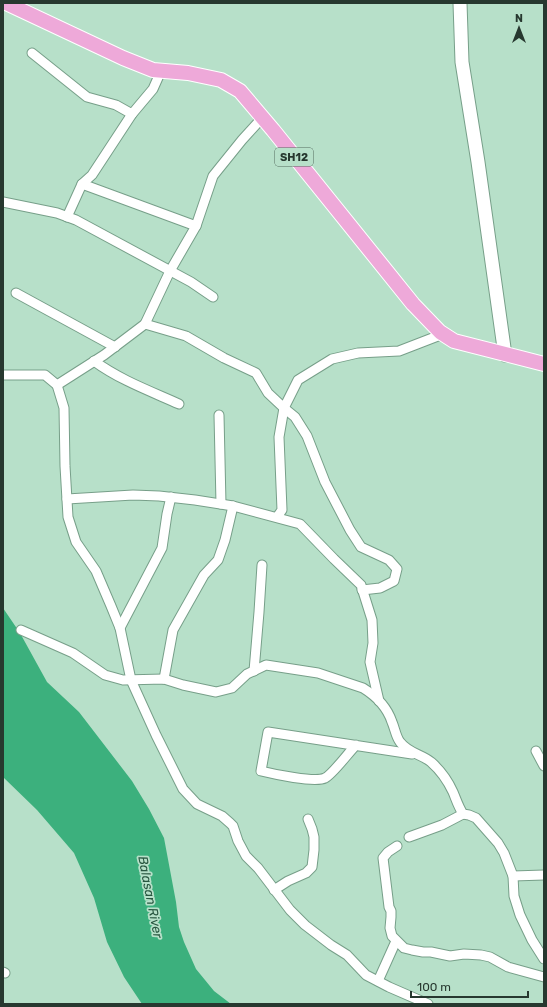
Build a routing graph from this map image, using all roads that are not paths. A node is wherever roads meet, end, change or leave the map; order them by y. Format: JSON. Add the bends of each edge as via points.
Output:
{"nodes":[{"id":1,"x":6,"y":3,"type":"edge"},
{"id":2,"x":460,"y":3,"type":"edge"},
{"id":3,"x":32,"y":53,"type":"dead end"},
{"id":4,"x":161,"y":71,"type":"junction"},
{"id":5,"x":132,"y":114,"type":"junction"},
{"id":6,"x":262,"y":118,"type":"junction"},
{"id":7,"x":82,"y":184,"type":"junction"},
{"id":8,"x":3,"y":202,"type":"edge"},
{"id":9,"x":67,"y":216,"type":"junction"},
{"id":10,"x":196,"y":226,"type":"junction"},
{"id":11,"x":170,"y":270,"type":"junction"},
{"id":12,"x":16,"y":293,"type":"dead end"},
{"id":13,"x":213,"y":297,"type":"dead end"},
{"id":14,"x":145,"y":324,"type":"junction"},
{"id":15,"x":443,"y":334,"type":"junction"},
{"id":16,"x":115,"y":347,"type":"junction"},
{"id":17,"x":505,"y":355,"type":"junction"},
{"id":18,"x":94,"y":361,"type":"junction"},
{"id":19,"x":544,"y":364,"type":"edge"},
{"id":20,"x":3,"y":375,"type":"edge"},
{"id":21,"x":57,"y":386,"type":"junction"},
{"id":22,"x":179,"y":404,"type":"dead end"},
{"id":23,"x":284,"y":408,"type":"junction"},
{"id":24,"x":219,"y":415,"type":"dead end"},
{"id":25,"x":172,"y":497,"type":"junction"},
{"id":26,"x":67,"y":500,"type":"junction"},
{"id":27,"x":221,"y":504,"type":"junction"},
{"id":28,"x":233,"y":506,"type":"junction"},
{"id":29,"x":277,"y":517,"type":"junction"},
{"id":30,"x":262,"y":564,"type":"dead end"},
{"id":31,"x":362,"y":590,"type":"junction"},
{"id":32,"x":120,"y":628,"type":"junction"},
{"id":33,"x":21,"y":630,"type":"dead end"},
{"id":34,"x":254,"y":670,"type":"junction"},
{"id":35,"x":164,"y":679,"type":"junction"},
{"id":36,"x":131,"y":680,"type":"junction"},
{"id":37,"x":379,"y":701,"type":"junction"},
{"id":38,"x":356,"y":745,"type":"junction"},
{"id":39,"x":536,"y":752,"type":"dead end"},
{"id":40,"x":415,"y":754,"type":"junction"},
{"id":41,"x":544,"y":766,"type":"edge"},
{"id":42,"x":463,"y":814,"type":"junction"},
{"id":43,"x":308,"y":819,"type":"dead end"},
{"id":44,"x":409,"y":837,"type":"dead end"},
{"id":45,"x":397,"y":846,"type":"dead end"},
{"id":46,"x":544,"y":875,"type":"edge"},
{"id":47,"x":513,"y":876,"type":"junction"},
{"id":48,"x":274,"y":890,"type":"junction"},
{"id":49,"x":396,"y":941,"type":"junction"},
{"id":50,"x":544,"y":959,"type":"edge"},
{"id":51,"x":544,"y":977,"type":"edge"},
{"id":52,"x":378,"y":981,"type":"junction"},
{"id":53,"x":428,"y":1004,"type":"edge"}],
"edges":[{"from":1,"to":4,"type":"main road","number":"SH12","via":[[123,58]]},
{"from":2,"to":17,"type":"street","via":[[462,62]]},
{"from":3,"to":5,"type":"street","via":[[87,97]]},
{"from":4,"to":5,"type":"street","via":[[153,89]]},
{"from":4,"to":6,"type":"main road","number":"SH12","via":[[188,73],[221,80],[240,91]]},
{"from":5,"to":7,"type":"street","via":[[92,175]]},
{"from":6,"to":10,"type":"street","via":[[213,176]]},
{"from":6,"to":15,"type":"main road","number":"SH12","via":[[414,304]]},
{"from":7,"to":9,"type":"street"},
{"from":7,"to":10,"type":"street"},
{"from":8,"to":9,"type":"street"},
{"from":9,"to":11,"type":"street"},
{"from":10,"to":11,"type":"street"},
{"from":11,"to":13,"type":"street"},
{"from":11,"to":14,"type":"street"},
{"from":12,"to":16,"type":"street"},
{"from":14,"to":16,"type":"street"},
{"from":14,"to":23,"type":"street","via":[[186,336],[256,373],[268,393]]},
{"from":15,"to":17,"type":"main road","number":"SH12","via":[[454,341]]},
{"from":15,"to":23,"type":"street","via":[[399,351],[358,353],[332,359],[298,380]]},
{"from":16,"to":18,"type":"street"},
{"from":17,"to":19,"type":"main road","number":"SH12"},
{"from":18,"to":21,"type":"street"},
{"from":18,"to":22,"type":"street","via":[[134,385]]},
{"from":20,"to":21,"type":"street","via":[[45,376]]},
{"from":21,"to":26,"type":"street","via":[[64,408]]},
{"from":23,"to":29,"type":"street","via":[[279,437],[282,510]]},
{"from":23,"to":31,"type":"street","via":[[295,417],[307,436],[325,482],[361,547],[389,560],[397,569],[394,581],[380,588]]},
{"from":24,"to":27,"type":"street"},
{"from":25,"to":26,"type":"street","via":[[133,495]]},
{"from":25,"to":27,"type":"street"},
{"from":25,"to":32,"type":"street","via":[[162,548]]},
{"from":26,"to":32,"type":"street","via":[[68,517],[76,542],[96,571]]},
{"from":27,"to":28,"type":"street"},
{"from":28,"to":29,"type":"street"},
{"from":28,"to":35,"type":"street","via":[[218,560],[204,575],[173,630]]},
{"from":29,"to":31,"type":"street","via":[[300,524],[361,585]]},
{"from":30,"to":34,"type":"street"},
{"from":31,"to":37,"type":"street","via":[[372,620],[373,643],[370,662]]},
{"from":32,"to":36,"type":"street"},
{"from":33,"to":36,"type":"street","via":[[73,653],[105,675]]},
{"from":34,"to":35,"type":"street","via":[[232,688],[216,692]]},
{"from":34,"to":37,"type":"street","via":[[266,665],[318,673],[363,688]]},
{"from":35,"to":36,"type":"street"},
{"from":36,"to":48,"type":"street","via":[[183,789],[197,804],[222,816],[233,826],[242,850]]},
{"from":37,"to":40,"type":"street","via":[[389,715],[398,740]]},
{"from":38,"to":38,"type":"street","via":[[328,776],[321,780],[261,770],[268,732]]},
{"from":38,"to":40,"type":"street"},
{"from":39,"to":41,"type":"street"},
{"from":40,"to":42,"type":"street","via":[[425,758],[436,768],[450,787]]},
{"from":42,"to":44,"type":"street"},
{"from":42,"to":47,"type":"street","via":[[476,818],[498,843]]},
{"from":43,"to":48,"type":"street","via":[[314,837],[312,866],[306,873]]},
{"from":45,"to":49,"type":"street","via":[[382,858],[391,918],[390,928]]},
{"from":46,"to":47,"type":"street"},
{"from":47,"to":50,"type":"street","via":[[514,896],[520,915]]},
{"from":48,"to":52,"type":"street","via":[[300,921],[347,955],[363,972]]},
{"from":49,"to":51,"type":"street","via":[[404,948],[412,950],[450,956],[464,954],[490,957],[508,967]]},
{"from":49,"to":52,"type":"street"},
{"from":52,"to":53,"type":"street"}]}
